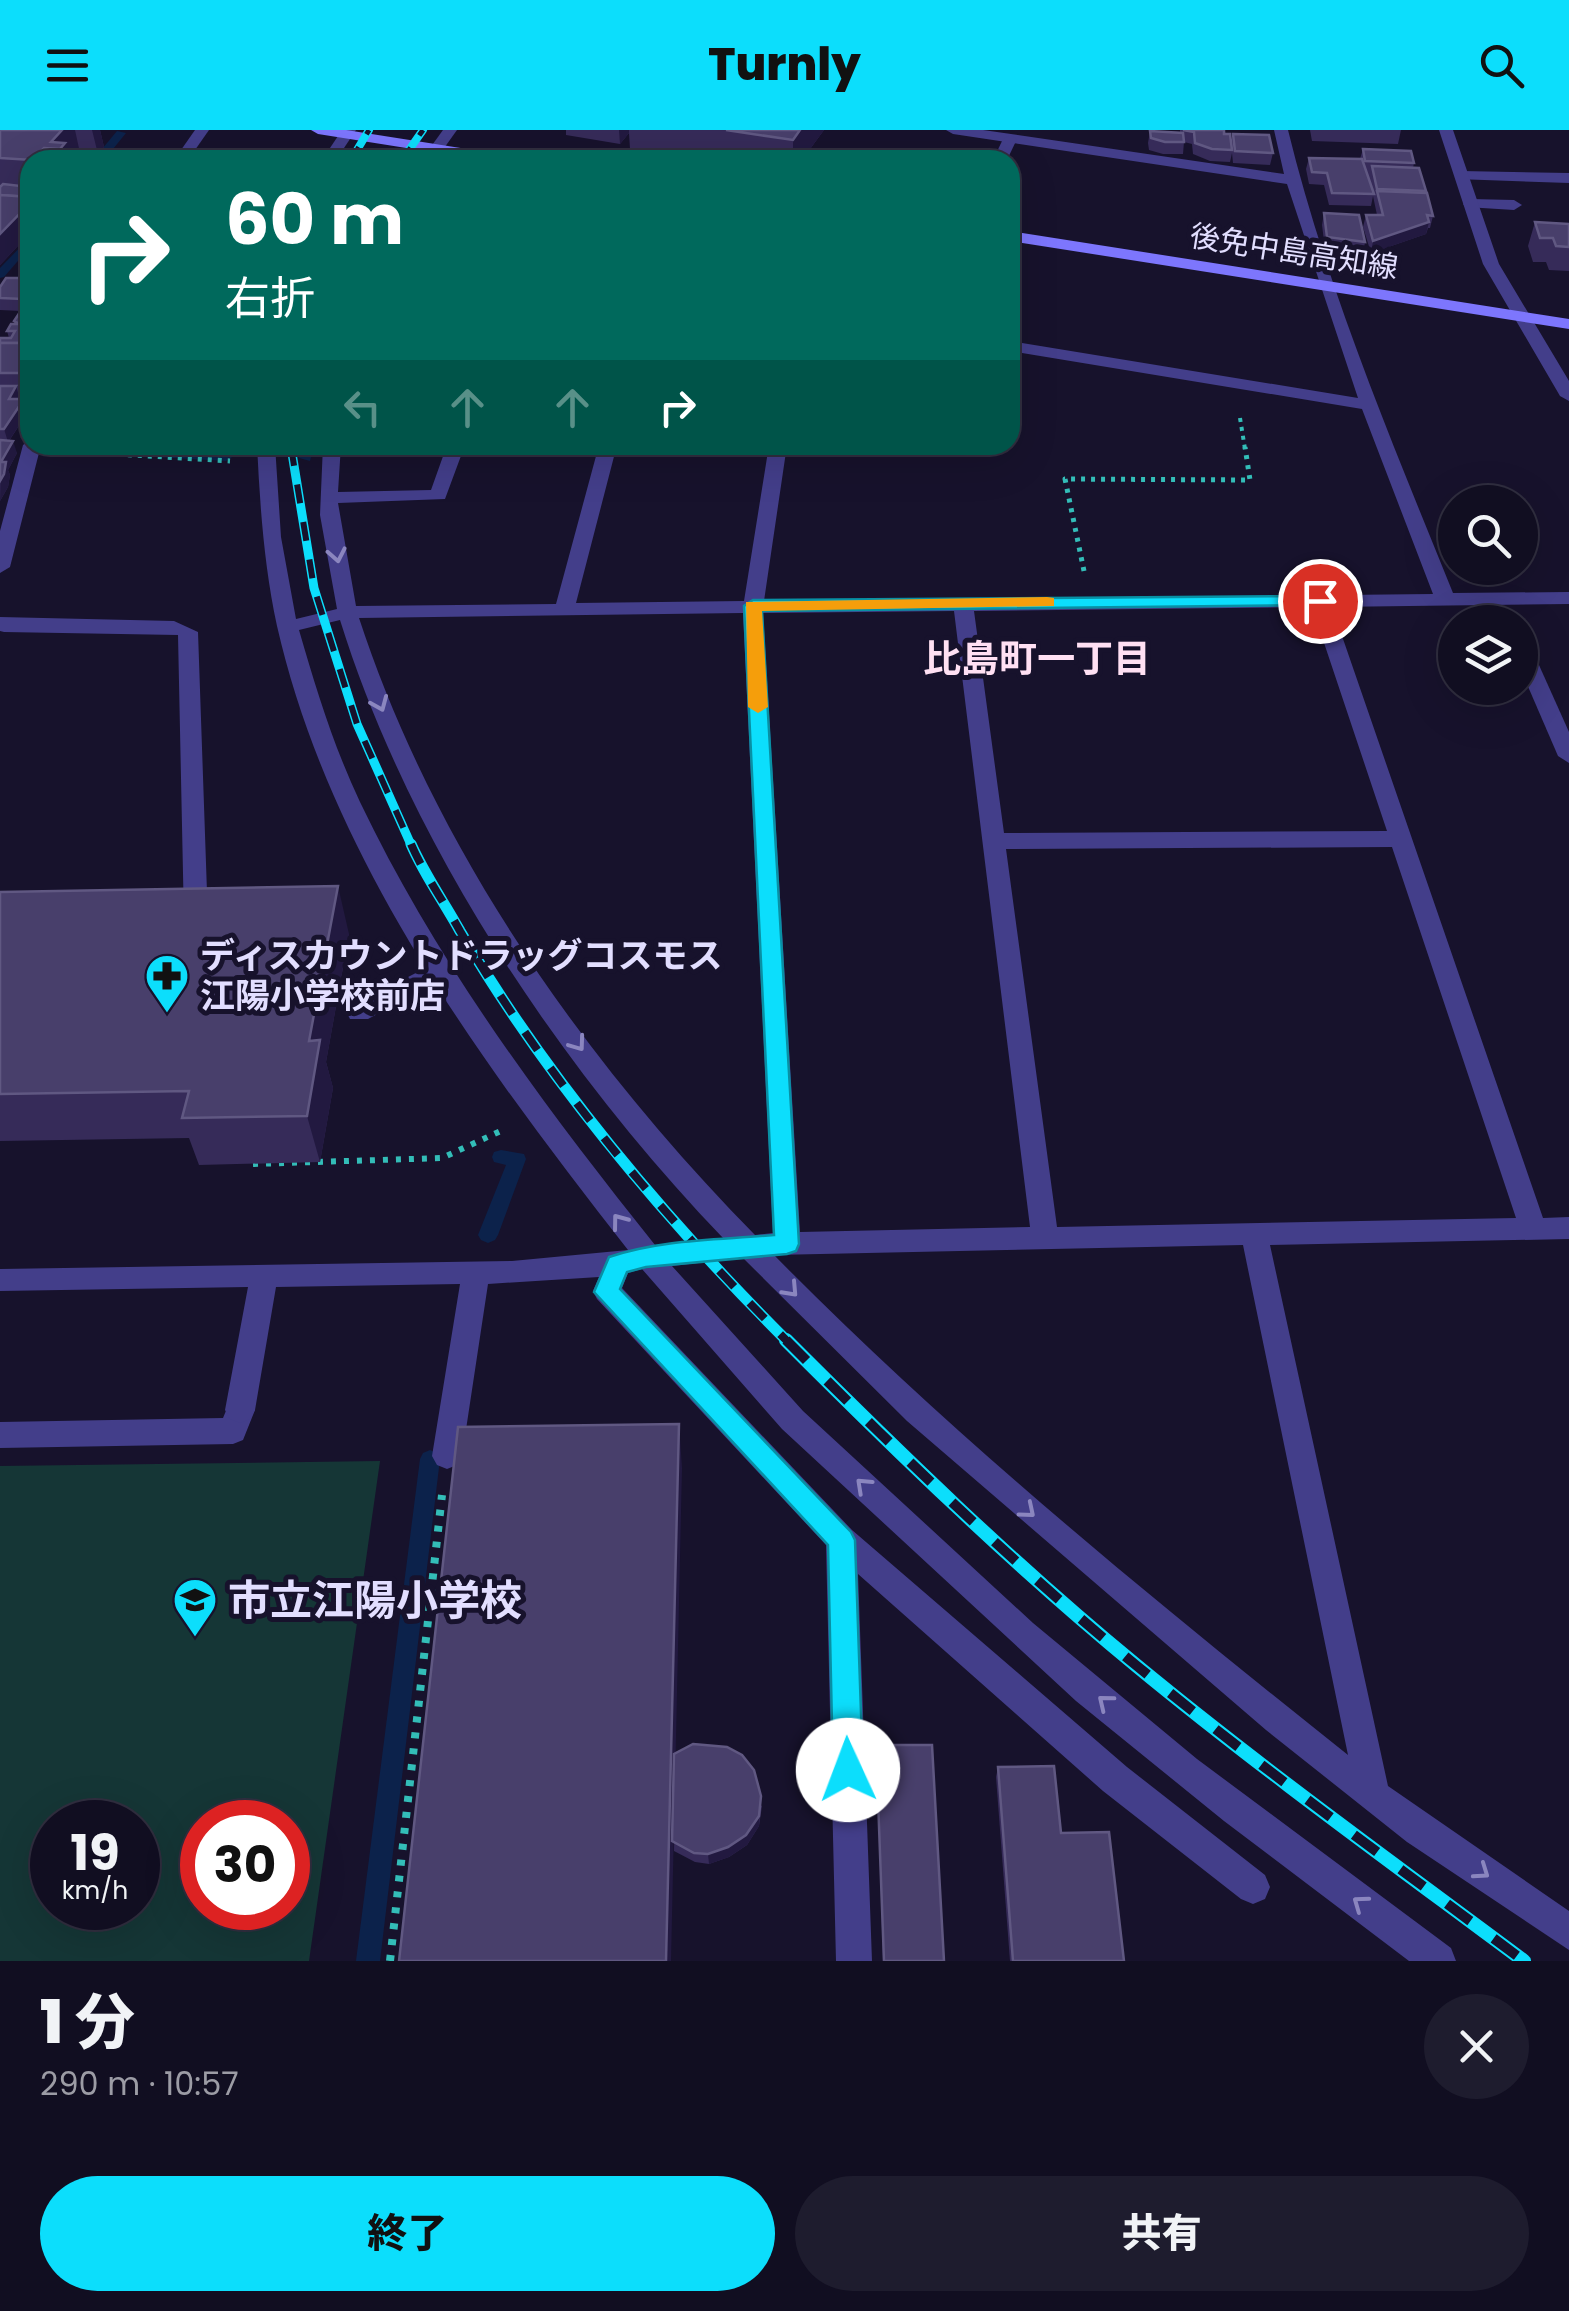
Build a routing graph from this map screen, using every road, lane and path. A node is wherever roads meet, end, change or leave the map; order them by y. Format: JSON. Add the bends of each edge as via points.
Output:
{"nodes":[{"id":1,"x":318,"y":130,"type":"edge"},
{"id":2,"x":952,"y":130,"type":"edge"},
{"id":3,"x":1281,"y":130,"type":"edge"},
{"id":4,"x":1446,"y":130,"type":"edge"},
{"id":5,"x":347,"y":132,"type":"edge"},
{"id":6,"x":1010,"y":139,"type":"junction"},
{"id":7,"x":432,"y":150,"type":"edge"},
{"id":8,"x":1005,"y":150,"type":"edge"},
{"id":9,"x":1461,"y":176,"type":"junction"},
{"id":10,"x":1569,"y":178,"type":"edge"},
{"id":11,"x":1292,"y":180,"type":"junction"},
{"id":12,"x":1470,"y":204,"type":"junction"},
{"id":13,"x":1514,"y":205,"type":"dead end"},
{"id":14,"x":1020,"y":238,"type":"edge"},
{"id":15,"x":1326,"y":285,"type":"junction"},
{"id":16,"x":1521,"y":316,"type":"junction"},
{"id":17,"x":1569,"y":324,"type":"edge"},
{"id":18,"x":1020,"y":348,"type":"edge"},
{"id":19,"x":1234,"y":383,"type":"junction"},
{"id":20,"x":1569,"y":396,"type":"edge"},
{"id":21,"x":1369,"y":405,"type":"junction"},
{"id":22,"x":29,"y":455,"type":"edge"},
{"id":23,"x":143,"y":455,"type":"edge"},
{"id":24,"x":266,"y":455,"type":"edge"},
{"id":25,"x":332,"y":455,"type":"edge"},
{"id":26,"x":452,"y":455,"type":"edge"},
{"id":27,"x":605,"y":455,"type":"edge"},
{"id":28,"x":776,"y":455,"type":"edge"},
{"id":29,"x":240,"y":462,"type":"dead end"},
{"id":30,"x":331,"y":498,"type":"junction"},
{"id":31,"x":6,"y":511,"type":"edge"},
{"id":32,"x":0,"y":568,"type":"edge"},
{"id":33,"x":1569,"y":598,"type":"edge"},
{"id":34,"x":1445,"y":599,"type":"junction"},
{"id":35,"x":1500,"y":599,"type":"junction"},
{"id":36,"x":1320,"y":601,"type":"junction"},
{"id":37,"x":1090,"y":602,"type":"junction"},
{"id":38,"x":964,"y":603,"type":"junction"},
{"id":39,"x":1503,"y":605,"type":"edge"},
{"id":40,"x":753,"y":606,"type":"junction"},
{"id":41,"x":565,"y":608,"type":"junction"},
{"id":42,"x":349,"y":612,"type":"junction"},
{"id":43,"x":288,"y":627,"type":"junction"},
{"id":44,"x":1,"y":629,"type":"edge"},
{"id":45,"x":1538,"y":686,"type":"edge"},
{"id":46,"x":1569,"y":756,"type":"edge"},
{"id":47,"x":1401,"y":839,"type":"junction"},
{"id":48,"x":993,"y":842,"type":"junction"},
{"id":49,"x":196,"y":924,"type":"edge"},
{"id":50,"x":439,"y":970,"type":"junction"},
{"id":51,"x":359,"y":1013,"type":"dead end"},
{"id":52,"x":520,"y":1122,"type":"dead end"},
{"id":53,"x":252,"y":1164,"type":"edge"},
{"id":54,"x":1533,"y":1228,"type":"junction"},
{"id":55,"x":1569,"y":1228,"type":"edge"},
{"id":56,"x":1255,"y":1237,"type":"junction"},
{"id":57,"x":1045,"y":1238,"type":"junction"},
{"id":58,"x":787,"y":1244,"type":"junction"},
{"id":59,"x":750,"y":1245,"type":"junction"},
{"id":60,"x":632,"y":1260,"type":"junction"},
{"id":61,"x":476,"y":1272,"type":"junction"},
{"id":62,"x":264,"y":1276,"type":"junction"},
{"id":63,"x":0,"y":1280,"type":"edge"},
{"id":64,"x":0,"y":1435,"type":"edge"},
{"id":65,"x":447,"y":1456,"type":"joint"},
{"id":66,"x":842,"y":1540,"type":"junction"},
{"id":67,"x":1374,"y":1796,"type":"junction"},
{"id":68,"x":1253,"y":1887,"type":"dead end"},
{"id":69,"x":1569,"y":1932,"type":"edge"},
{"id":70,"x":390,"y":1961,"type":"edge"},
{"id":71,"x":854,"y":1961,"type":"edge"},
{"id":72,"x":1438,"y":1961,"type":"edge"}],
"edges":[{"from":1,"to":5,"type":"main road"},
{"from":2,"to":6,"type":"street"},
{"from":3,"to":11,"type":"street"},
{"from":4,"to":9,"type":"street"},
{"from":5,"to":7,"type":"main road"},
{"from":6,"to":8,"type":"street"},
{"from":6,"to":11,"type":"street","via":[[1124,149]]},
{"from":9,"to":10,"type":"street"},
{"from":9,"to":12,"type":"street"},
{"from":11,"to":15,"type":"street"},
{"from":12,"to":13,"type":"street"},
{"from":12,"to":16,"type":"street","via":[[1491,264]]},
{"from":14,"to":15,"type":"main road","name":"後免中島高知線"},
{"from":15,"to":16,"type":"main road","name":"後免中島高知線"},
{"from":15,"to":21,"type":"street"},
{"from":16,"to":17,"type":"main road","name":"後免中島高知線"},
{"from":16,"to":20,"type":"street"},
{"from":18,"to":19,"type":"street"},
{"from":19,"to":21,"type":"street"},
{"from":19,"to":37,"type":"path","via":[[1250,480],[1065,480]]},
{"from":21,"to":34,"type":"street"},
{"from":22,"to":31,"type":"street"},
{"from":23,"to":29,"type":"path"},
{"from":24,"to":43,"type":"street","via":[[268,514]]},
{"from":25,"to":30,"type":"street"},
{"from":26,"to":30,"type":"street","via":[[438,495]]},
{"from":27,"to":41,"type":"street"},
{"from":28,"to":40,"type":"street"},
{"from":30,"to":42,"type":"street","one_way":true},
{"from":31,"to":32,"type":"street"},
{"from":33,"to":35,"type":"street"},
{"from":34,"to":35,"type":"street"},
{"from":34,"to":36,"type":"street"},
{"from":35,"to":39,"type":"street"},
{"from":36,"to":37,"type":"street"},
{"from":36,"to":47,"type":"street"},
{"from":37,"to":38,"type":"street"},
{"from":38,"to":40,"type":"street"},
{"from":38,"to":48,"type":"street"},
{"from":40,"to":41,"type":"street"},
{"from":40,"to":58,"type":"street"},
{"from":41,"to":42,"type":"street"},
{"from":42,"to":43,"type":"street"},
{"from":42,"to":59,"type":"street","one_way":true,"via":[[376,698],[436,824],[525,972],[611,1089]]},
{"from":43,"to":50,"type":"street","via":[[356,818]]},
{"from":44,"to":49,"type":"street","via":[[188,632]]},
{"from":45,"to":46,"type":"street"},
{"from":47,"to":48,"type":"street"},
{"from":47,"to":54,"type":"street"},
{"from":48,"to":57,"type":"street"},
{"from":50,"to":51,"type":"street"},
{"from":60,"to":50,"type":"street","one_way":true},
{"from":52,"to":53,"type":"path","via":[[442,1158]]},
{"from":54,"to":55,"type":"street"},
{"from":54,"to":56,"type":"street"},
{"from":56,"to":57,"type":"street"},
{"from":56,"to":67,"type":"street"},
{"from":57,"to":58,"type":"street"},
{"from":58,"to":59,"type":"street"},
{"from":59,"to":60,"type":"street"},
{"from":59,"to":67,"type":"street","one_way":true,"via":[[976,1468]]},
{"from":60,"to":61,"type":"street"},
{"from":60,"to":66,"type":"street","via":[[606,1292]]},
{"from":72,"to":60,"type":"street","one_way":true,"via":[[1274,1840],[1038,1648]]},
{"from":61,"to":62,"type":"street"},
{"from":61,"to":65,"type":"street"},
{"from":62,"to":63,"type":"street"},
{"from":62,"to":64,"type":"street","via":[[233,1430]]},
{"from":65,"to":70,"type":"path"},
{"from":66,"to":68,"type":"street","via":[[1115,1780]]},
{"from":66,"to":71,"type":"street"},
{"from":67,"to":69,"type":"street","one_way":true}]}
